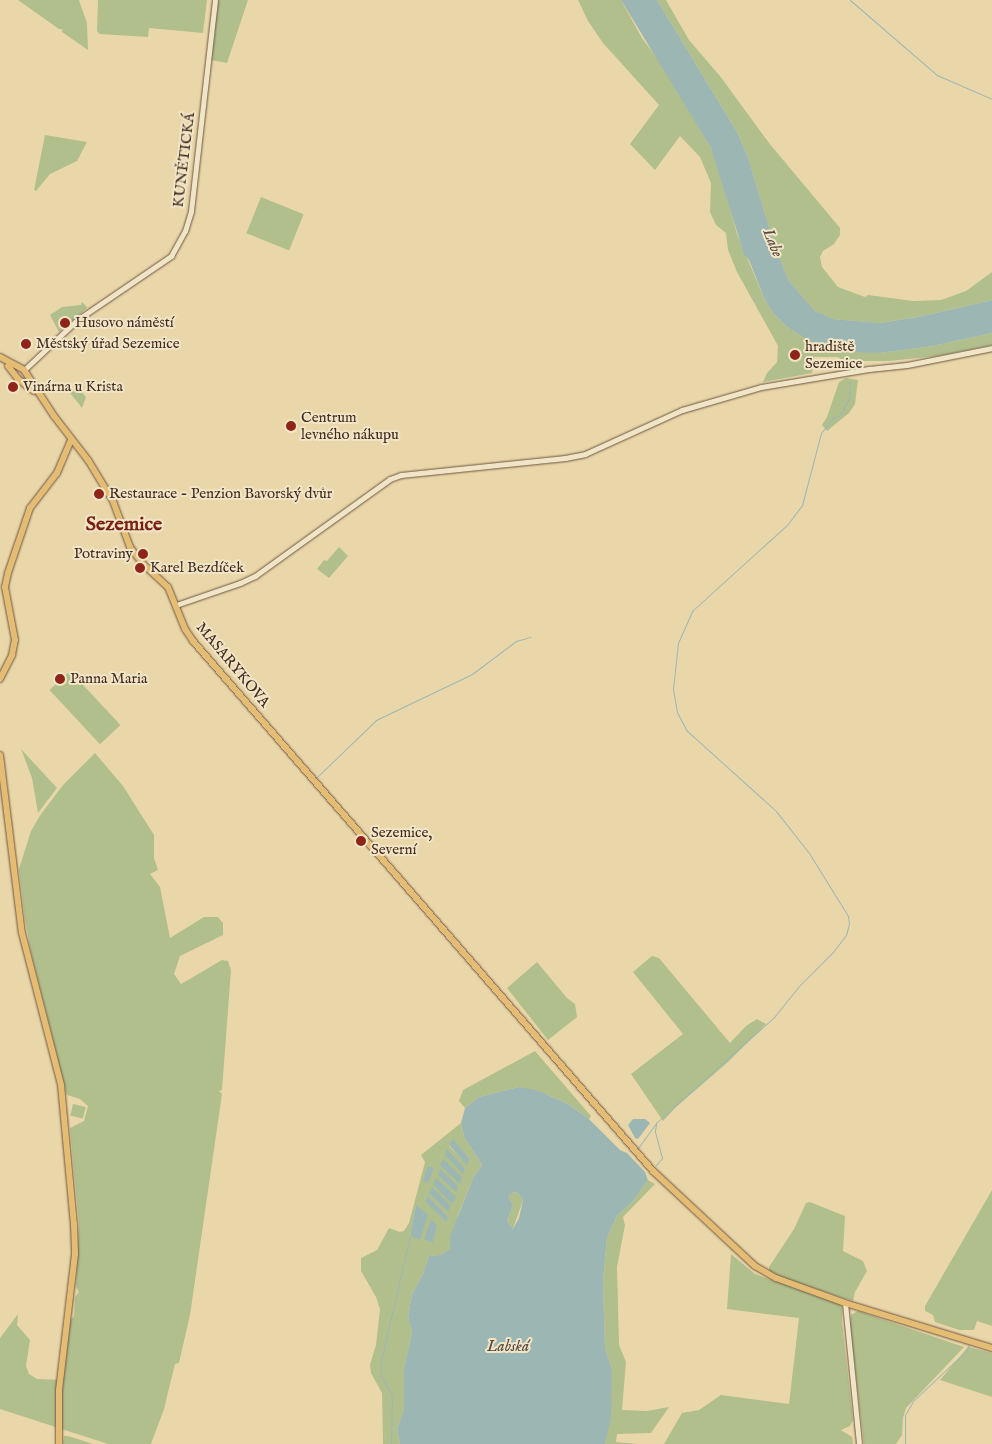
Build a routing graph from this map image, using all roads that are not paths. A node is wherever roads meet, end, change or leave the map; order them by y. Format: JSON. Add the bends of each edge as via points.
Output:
{"nodes":[{"id":1,"x":214,"y":0,"type":"edge"},
{"id":2,"x":992,"y":348,"type":"edge"},
{"id":3,"x":0,"y":358,"type":"edge"},
{"id":4,"x":24,"y":371,"type":"junction"},
{"id":5,"x":19,"y":378,"type":"junction"},
{"id":6,"x":42,"y":399,"type":"junction"},
{"id":7,"x":71,"y":440,"type":"junction"},
{"id":8,"x":4,"y":599,"type":"edge"},
{"id":9,"x":176,"y":605,"type":"junction"},
{"id":10,"x":0,"y":679,"type":"edge"},
{"id":11,"x":0,"y":754,"type":"edge"},
{"id":12,"x":845,"y":1303,"type":"junction"},
{"id":13,"x":992,"y":1348,"type":"edge"},
{"id":14,"x":59,"y":1444,"type":"edge"},
{"id":15,"x":859,"y":1444,"type":"edge"}],
"edges":[{"from":1,"to":4,"type":"street","name":"KUNĚTICKÁ","via":[[187,227],[173,252],[63,332]]},
{"from":2,"to":9,"type":"street","via":[[908,365],[760,387],[682,410],[586,454],[413,472],[390,479],[248,580]]},
{"from":3,"to":4,"type":"main road"},
{"from":3,"to":5,"type":"main road","name":"MASARYKOVA"},
{"from":4,"to":5,"type":"main road","via":[[25,378]]},
{"from":4,"to":6,"type":"main road","name":"MASARYKOVA"},
{"from":5,"to":6,"type":"main road","name":"MASARYKOVA"},
{"from":6,"to":7,"type":"main road","name":"MASARYKOVA"},
{"from":7,"to":8,"type":"main road","via":[[60,468],[28,512],[8,573]]},
{"from":7,"to":9,"type":"main road","name":"MASARYKOVA","via":[[88,460],[113,501],[132,550],[165,584]]},
{"from":8,"to":10,"type":"main road","via":[[15,640],[12,655]]},
{"from":9,"to":12,"type":"main road","name":"MASARYKOVA","via":[[193,641],[653,1171],[764,1272]]},
{"from":11,"to":14,"type":"main road","via":[[22,933],[61,1085],[74,1224],[74,1261],[59,1390]]},
{"from":12,"to":13,"type":"main road","name":"MASARYKOVA"},
{"from":12,"to":15,"type":"street"}]}
